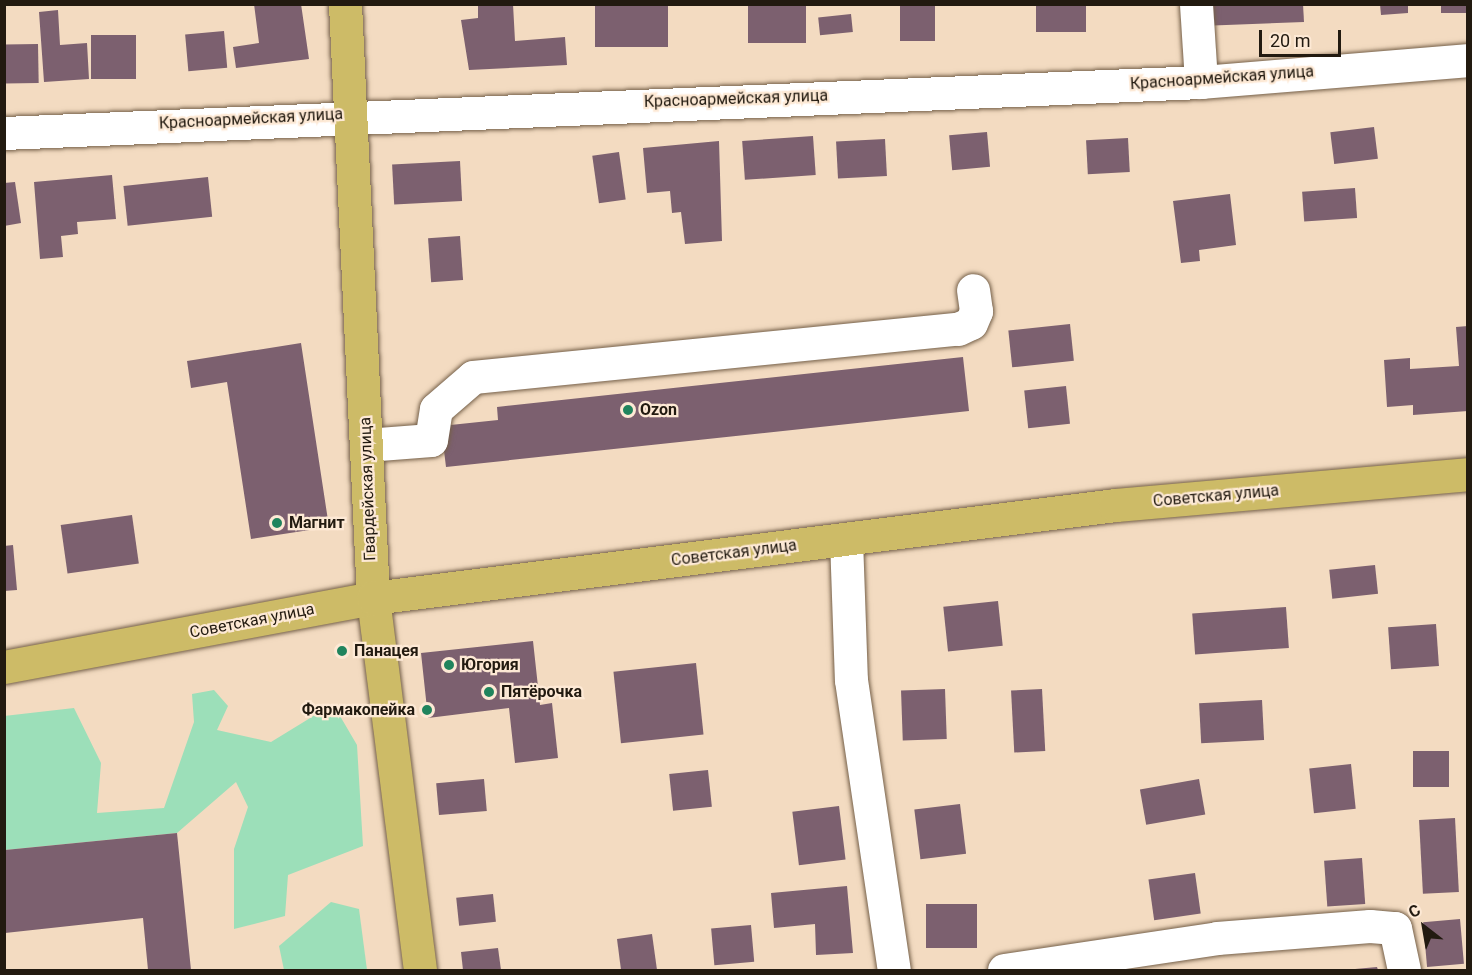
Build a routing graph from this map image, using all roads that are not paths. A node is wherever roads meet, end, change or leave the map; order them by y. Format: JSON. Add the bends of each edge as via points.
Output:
{"nodes":[{"id":1,"x":345,"y":4,"type":"edge"},
{"id":2,"x":1196,"y":4,"type":"edge"},
{"id":3,"x":1467,"y":60,"type":"edge"},
{"id":4,"x":1201,"y":82,"type":"junction"},
{"id":5,"x":353,"y":114,"type":"junction"},
{"id":6,"x":4,"y":132,"type":"edge"},
{"id":7,"x":973,"y":290,"type":"dead end"},
{"id":8,"x":366,"y":445,"type":"junction"},
{"id":9,"x":1467,"y":474,"type":"edge"},
{"id":10,"x":846,"y":539,"type":"junction"},
{"id":11,"x":373,"y":598,"type":"junction"},
{"id":12,"x":4,"y":667,"type":"edge"},
{"id":13,"x":420,"y":970,"type":"edge"},
{"id":14,"x":894,"y":970,"type":"edge"},
{"id":15,"x":1004,"y":970,"type":"edge"},
{"id":16,"x":1404,"y":970,"type":"edge"}],
"edges":[{"from":1,"to":5,"type":"main road","name":"Гвардейская улица"},
{"from":2,"to":4,"type":"street"},
{"from":3,"to":4,"type":"street","name":"Красноармейская улица"},
{"from":4,"to":5,"type":"street","name":"Красноармейская улица"},
{"from":5,"to":6,"type":"street","name":"Красноармейская улица"},
{"from":5,"to":8,"type":"main road","name":"Гвардейская улица"},
{"from":7,"to":8,"type":"street","via":[[976,311],[970,323],[958,329],[473,377],[436,409],[431,440]]},
{"from":8,"to":11,"type":"main road","name":"Гвардейская улица"},
{"from":9,"to":10,"type":"main road","name":"Советская улица","via":[[1115,505]]},
{"from":10,"to":11,"type":"main road","name":"Советская улица"},
{"from":10,"to":14,"type":"street","via":[[852,680]]},
{"from":11,"to":12,"type":"main road","name":"Советская улица"},
{"from":11,"to":13,"type":"main road","name":"Гвардейская улица"},
{"from":15,"to":16,"type":"street","via":[[1217,938],[1370,926],[1395,928]]}]}
